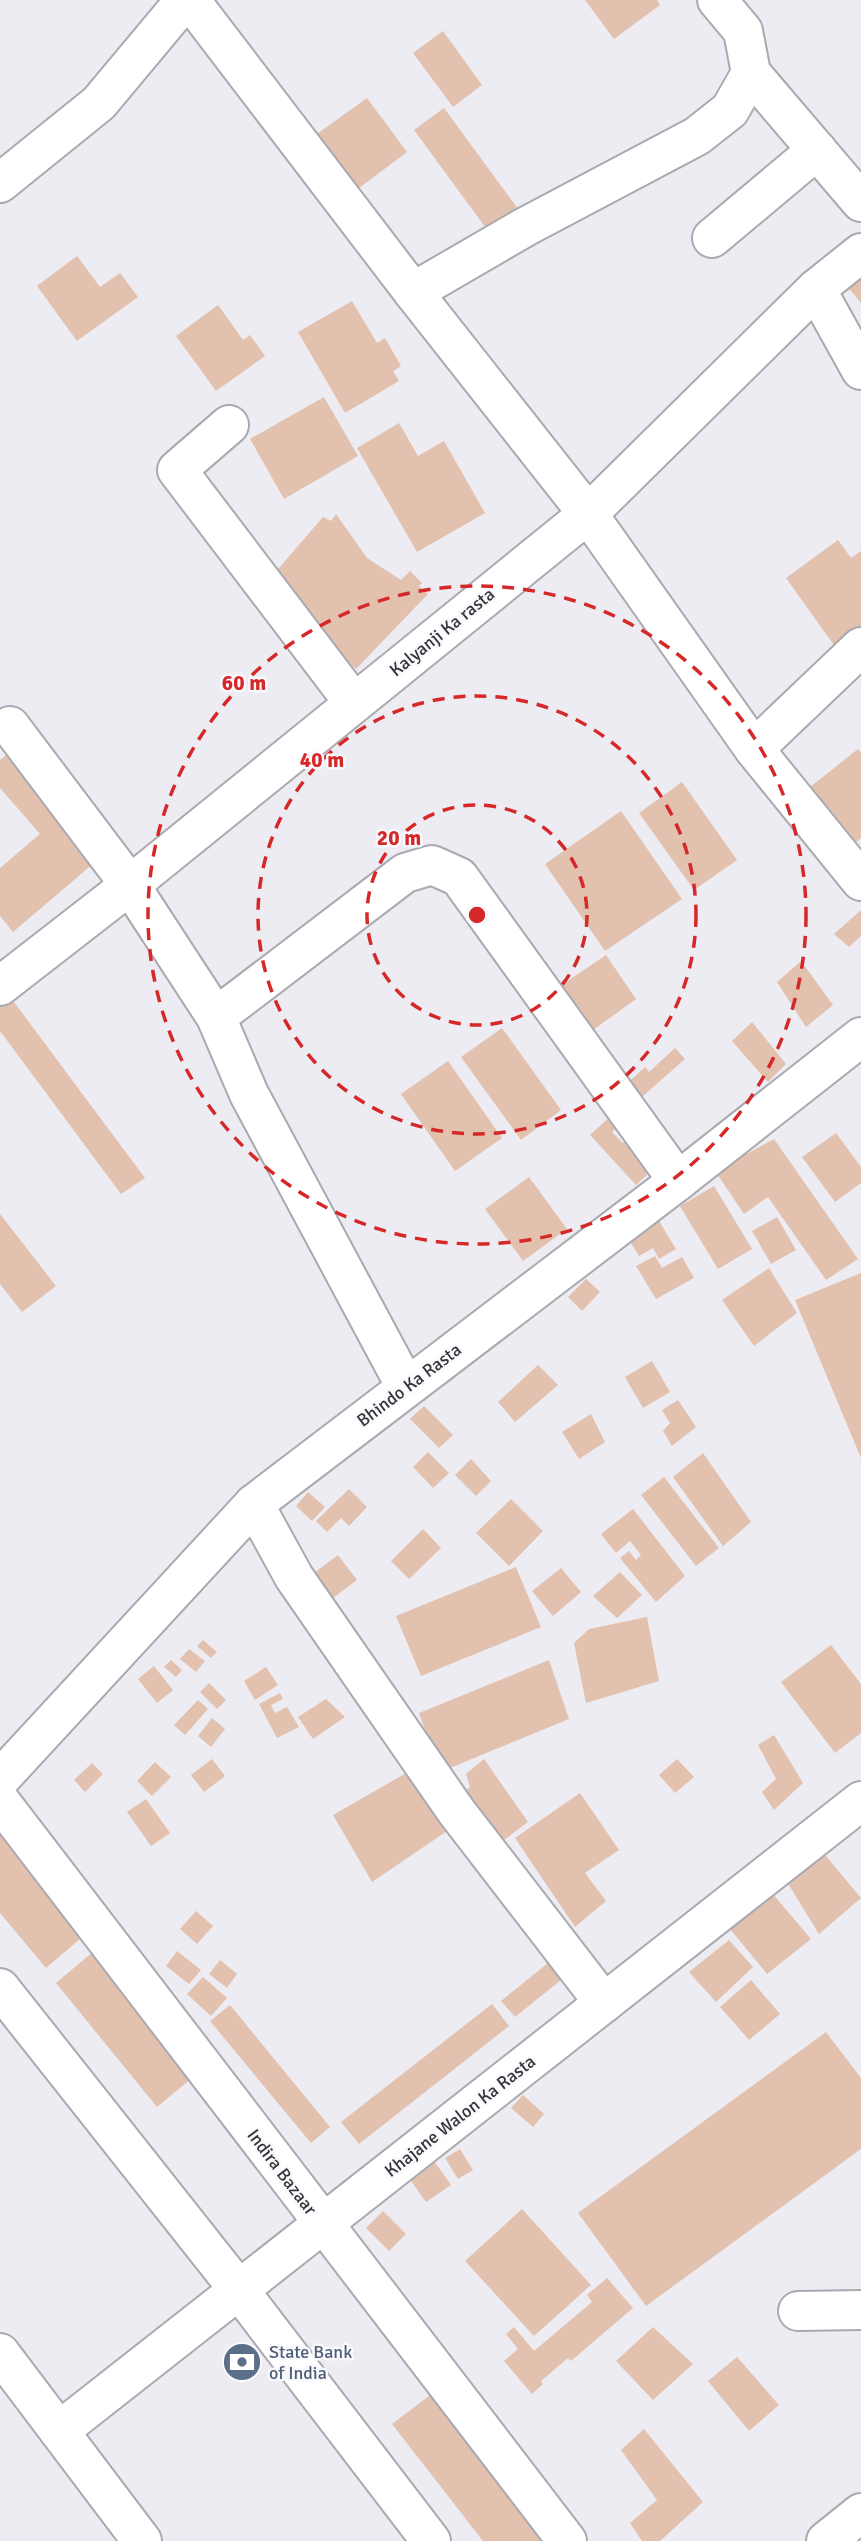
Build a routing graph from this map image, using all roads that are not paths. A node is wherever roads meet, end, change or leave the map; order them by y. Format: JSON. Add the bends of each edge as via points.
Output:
{"nodes":[{"id":1,"x":188,"y":0,"type":"edge"},
{"id":2,"x":717,"y":0,"type":"edge"},
{"id":3,"x":751,"y":73,"type":"junction"},
{"id":4,"x":817,"y":150,"type":"junction"},
{"id":5,"x":0,"y":183,"type":"edge"},
{"id":6,"x":861,"y":202,"type":"edge"},
{"id":7,"x":712,"y":238,"type":"dead end"},
{"id":8,"x":861,"y":253,"type":"edge"},
{"id":9,"x":816,"y":289,"type":"junction"},
{"id":10,"x":413,"y":292,"type":"junction"},
{"id":11,"x":861,"y":370,"type":"edge"},
{"id":12,"x":229,"y":425,"type":"dead end"},
{"id":13,"x":588,"y":514,"type":"junction"},
{"id":14,"x":861,"y":647,"type":"edge"},
{"id":15,"x":354,"y":704,"type":"junction"},
{"id":16,"x":10,"y":726,"type":"dead end"},
{"id":17,"x":754,"y":749,"type":"junction"},
{"id":18,"x":861,"y":881,"type":"edge"},
{"id":19,"x":130,"y":885,"type":"junction"},
{"id":20,"x":0,"y":986,"type":"edge"},
{"id":21,"x":216,"y":1017,"type":"junction"},
{"id":22,"x":861,"y":1037,"type":"edge"},
{"id":23,"x":678,"y":1181,"type":"junction"},
{"id":24,"x":406,"y":1387,"type":"junction"},
{"id":25,"x":254,"y":1504,"type":"junction"},
{"id":26,"x":0,"y":1779,"type":"edge"},
{"id":27,"x":0,"y":1801,"type":"edge"},
{"id":28,"x":861,"y":1801,"type":"edge"},
{"id":29,"x":0,"y":1988,"type":"edge"},
{"id":30,"x":604,"y":2003,"type":"junction"},
{"id":31,"x":323,"y":2225,"type":"junction"},
{"id":32,"x":239,"y":2290,"type":"junction"},
{"id":33,"x":861,"y":2310,"type":"edge"},
{"id":34,"x":798,"y":2311,"type":"dead end"},
{"id":35,"x":0,"y":2353,"type":"edge"},
{"id":36,"x":59,"y":2431,"type":"junction"},
{"id":37,"x":861,"y":2513,"type":"edge"},
{"id":38,"x":142,"y":2541,"type":"edge"},
{"id":39,"x":432,"y":2541,"type":"edge"},
{"id":40,"x":567,"y":2541,"type":"edge"},
{"id":41,"x":826,"y":2541,"type":"edge"}],
"edges":[{"from":1,"to":5,"type":"street","via":[[99,103]]},
{"from":1,"to":10,"type":"street"},
{"from":2,"to":3,"type":"street","via":[[743,31]]},
{"from":3,"to":4,"type":"street"},
{"from":3,"to":10,"type":"street","via":[[730,110],[697,136]]},
{"from":4,"to":6,"type":"street"},
{"from":4,"to":7,"type":"street"},
{"from":8,"to":9,"type":"street","name":"Kalyanji Ka rasta"},
{"from":9,"to":11,"type":"street"},
{"from":9,"to":13,"type":"street","name":"Kalyanji Ka rasta"},
{"from":10,"to":13,"type":"street"},
{"from":12,"to":15,"type":"street","via":[[177,470]]},
{"from":13,"to":15,"type":"street","name":"Kalyanji Ka rasta"},
{"from":13,"to":17,"type":"street"},
{"from":14,"to":17,"type":"street"},
{"from":15,"to":19,"type":"street","name":"Kalyanji Ka rasta"},
{"from":16,"to":19,"type":"street"},
{"from":17,"to":18,"type":"street"},
{"from":19,"to":20,"type":"street","name":"Kalyanji Ka rasta"},
{"from":19,"to":21,"type":"street"},
{"from":21,"to":23,"type":"street","via":[[405,873],[432,865],[459,877]]},
{"from":21,"to":24,"type":"street","via":[[255,1105]]},
{"from":22,"to":23,"type":"street","name":"Bhindo Ka Rasta"},
{"from":23,"to":24,"type":"street","name":"Bhindo Ka Rasta"},
{"from":24,"to":25,"type":"street","name":"Bhindo Ka Rasta"},
{"from":25,"to":26,"type":"street","name":"Bhindo Ka Rasta"},
{"from":25,"to":30,"type":"street","via":[[293,1577],[456,1811]]},
{"from":27,"to":31,"type":"street","name":"Indira Bazaar"},
{"from":28,"to":30,"type":"street","name":"Khajane Walon Ka Rasta"},
{"from":29,"to":32,"type":"street"},
{"from":30,"to":31,"type":"street","name":"Khajane Walon Ka Rasta"},
{"from":31,"to":32,"type":"street","name":"Khajane Walon Ka Rasta"},
{"from":31,"to":40,"type":"street","name":"Indira Bazaar"},
{"from":32,"to":36,"type":"street","name":"Khajane Walon Ka Rasta"},
{"from":32,"to":39,"type":"street"},
{"from":33,"to":34,"type":"street"},
{"from":35,"to":36,"type":"street"},
{"from":36,"to":38,"type":"street"},
{"from":37,"to":41,"type":"street"}]}
